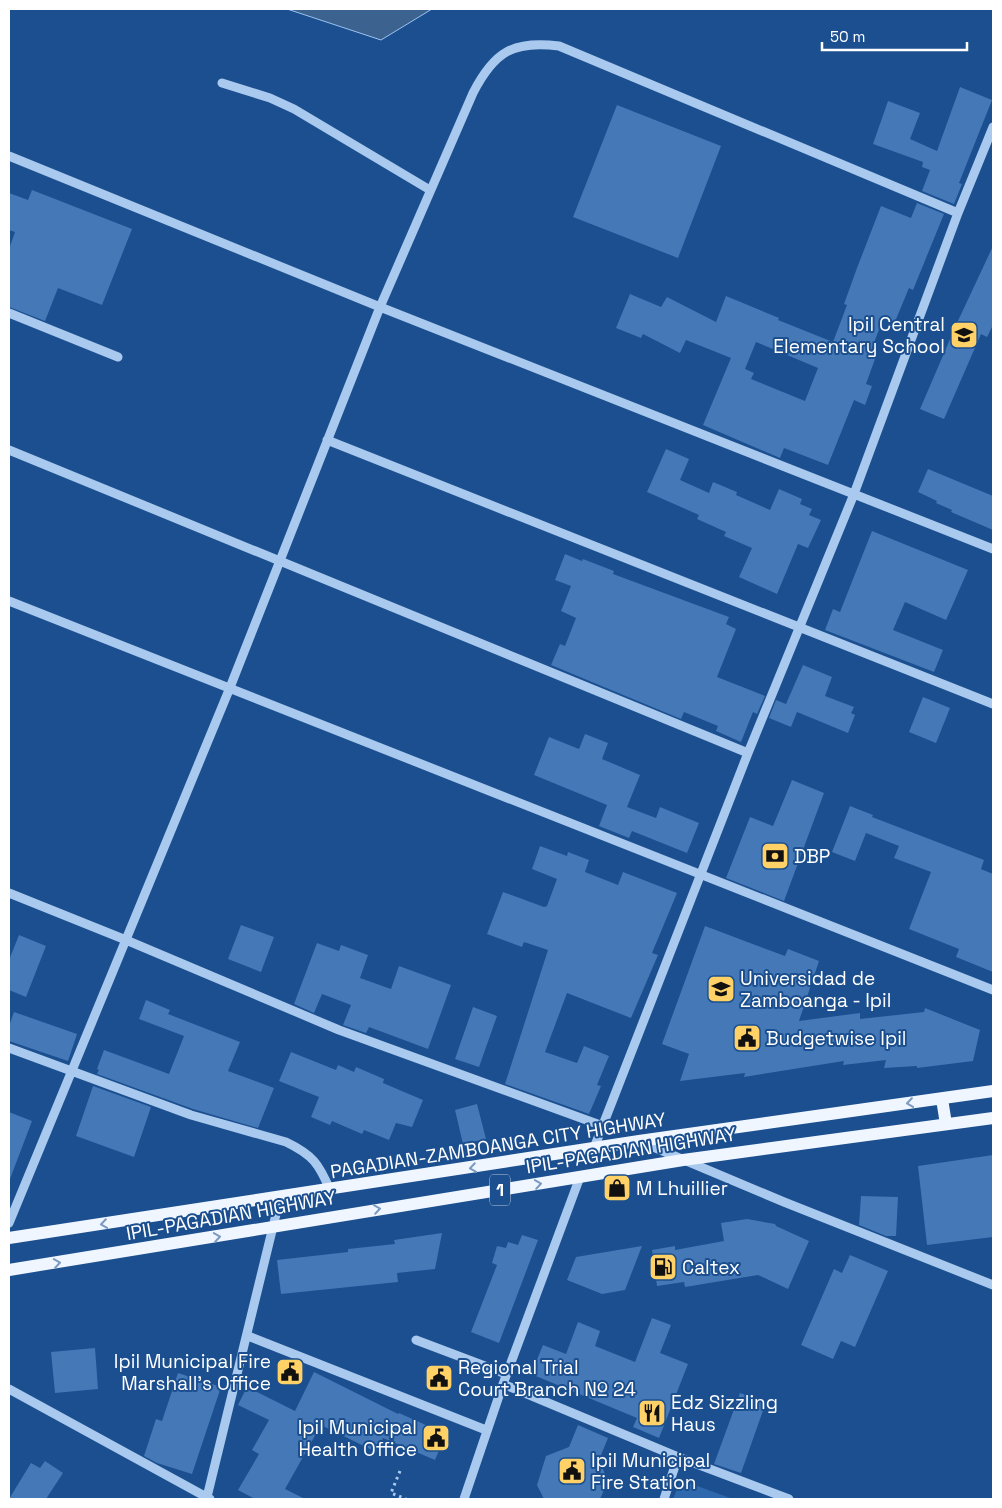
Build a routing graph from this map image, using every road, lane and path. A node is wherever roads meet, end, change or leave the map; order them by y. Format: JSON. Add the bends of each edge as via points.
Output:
{"nodes":[{"id":1,"x":222,"y":83,"type":"dead end"},
{"id":2,"x":993,"y":127,"type":"edge"},
{"id":3,"x":9,"y":156,"type":"edge"},
{"id":4,"x":430,"y":190,"type":"junction"},
{"id":5,"x":958,"y":213,"type":"junction"},
{"id":6,"x":380,"y":307,"type":"junction"},
{"id":7,"x":9,"y":313,"type":"edge"},
{"id":8,"x":118,"y":357,"type":"dead end"},
{"id":9,"x":327,"y":440,"type":"junction"},
{"id":10,"x":9,"y":450,"type":"edge"},
{"id":11,"x":854,"y":494,"type":"junction"},
{"id":12,"x":993,"y":548,"type":"edge"},
{"id":13,"x":280,"y":559,"type":"junction"},
{"id":14,"x":9,"y":601,"type":"edge"},
{"id":15,"x":799,"y":625,"type":"junction"},
{"id":16,"x":229,"y":690,"type":"junction"},
{"id":17,"x":993,"y":704,"type":"edge"},
{"id":18,"x":748,"y":752,"type":"junction"},
{"id":19,"x":700,"y":875,"type":"junction"},
{"id":20,"x":9,"y":893,"type":"edge"},
{"id":21,"x":126,"y":940,"type":"junction"},
{"id":22,"x":993,"y":990,"type":"edge"},
{"id":23,"x":9,"y":1048,"type":"edge"},
{"id":24,"x":73,"y":1070,"type":"junction"},
{"id":25,"x":993,"y":1092,"type":"edge"},
{"id":26,"x":942,"y":1099,"type":"junction"},
{"id":27,"x":993,"y":1118,"type":"edge"},
{"id":28,"x":946,"y":1124,"type":"junction"},
{"id":29,"x":603,"y":1126,"type":"junction"},
{"id":30,"x":639,"y":1141,"type":"junction"},
{"id":31,"x":594,"y":1148,"type":"junction"},
{"id":32,"x":683,"y":1160,"type":"junction"},
{"id":33,"x":580,"y":1177,"type":"junction"},
{"id":34,"x":330,"y":1190,"type":"junction"},
{"id":35,"x":280,"y":1198,"type":"junction"},
{"id":36,"x":9,"y":1223,"type":"edge"},
{"id":37,"x":274,"y":1228,"type":"junction"},
{"id":38,"x":9,"y":1238,"type":"edge"},
{"id":39,"x":9,"y":1270,"type":"edge"},
{"id":40,"x":993,"y":1285,"type":"edge"},
{"id":41,"x":248,"y":1336,"type":"junction"},
{"id":42,"x":416,"y":1340,"type":"dead end"},
{"id":43,"x":506,"y":1374,"type":"junction"},
{"id":44,"x":503,"y":1384,"type":"junction"},
{"id":45,"x":9,"y":1389,"type":"edge"},
{"id":46,"x":486,"y":1430,"type":"junction"},
{"id":47,"x":678,"y":1457,"type":"junction"},
{"id":48,"x":400,"y":1471,"type":"dead end"},
{"id":49,"x":208,"y":1498,"type":"edge"},
{"id":50,"x":406,"y":1499,"type":"edge"},
{"id":51,"x":464,"y":1499,"type":"edge"},
{"id":52,"x":664,"y":1499,"type":"edge"},
{"id":53,"x":789,"y":1499,"type":"edge"}],
"edges":[{"from":1,"to":4,"type":"street","via":[[294,109]]},
{"from":2,"to":5,"type":"street"},
{"from":3,"to":6,"type":"street"},
{"from":4,"to":5,"type":"street","via":[[484,72],[496,58],[510,49],[541,44],[559,46]]},
{"from":4,"to":6,"type":"street"},
{"from":5,"to":11,"type":"street"},
{"from":6,"to":9,"type":"street"},
{"from":6,"to":11,"type":"street"},
{"from":7,"to":8,"type":"street"},
{"from":9,"to":13,"type":"street"},
{"from":9,"to":15,"type":"street"},
{"from":10,"to":13,"type":"street"},
{"from":11,"to":12,"type":"street"},
{"from":11,"to":15,"type":"street"},
{"from":13,"to":16,"type":"street"},
{"from":13,"to":18,"type":"street"},
{"from":14,"to":16,"type":"street"},
{"from":15,"to":17,"type":"street"},
{"from":15,"to":18,"type":"street"},
{"from":16,"to":19,"type":"street"},
{"from":16,"to":21,"type":"street"},
{"from":18,"to":19,"type":"street"},
{"from":19,"to":22,"type":"street"},
{"from":19,"to":29,"type":"street"},
{"from":20,"to":21,"type":"street"},
{"from":21,"to":24,"type":"street"},
{"from":21,"to":29,"type":"street","via":[[339,1030]]},
{"from":23,"to":24,"type":"street"},
{"from":24,"to":34,"type":"street","via":[[191,1116],[300,1148],[320,1166]]},
{"from":24,"to":36,"type":"street"},
{"from":25,"to":26,"type":"main road","name":"PAGADIAN-ZAMBOANGA CITY HIGHWAY","number":"1"},
{"from":26,"to":28,"type":"main road"},
{"from":26,"to":30,"type":"main road","name":"PAGADIAN-ZAMBOANGA CITY HIGHWAY","number":"1","one_way":true},
{"from":27,"to":28,"type":"main road","name":"IPIL-PAGADIAN HIGHWAY","number":"1"},
{"from":28,"to":32,"type":"main road","name":"IPIL-PAGADIAN HIGHWAY","number":"1"},
{"from":29,"to":31,"type":"street"},
{"from":30,"to":31,"type":"main road","name":"PAGADIAN-ZAMBOANGA CITY HIGHWAY","number":"1"},
{"from":30,"to":32,"type":"street"},
{"from":31,"to":34,"type":"main road","name":"PAGADIAN-ZAMBOANGA CITY HIGHWAY","number":"1","one_way":true},
{"from":32,"to":33,"type":"main road","name":"IPIL-PAGADIAN HIGHWAY","number":"1"},
{"from":32,"to":40,"type":"street"},
{"from":37,"to":33,"type":"main road","name":"IPIL-PAGADIAN HIGHWAY","number":"1","one_way":true},
{"from":33,"to":43,"type":"street"},
{"from":34,"to":35,"type":"main road","name":"PAGADIAN-ZAMBOANGA CITY HIGHWAY","number":"1"},
{"from":35,"to":37,"type":"street"},
{"from":35,"to":38,"type":"main road","name":"PAGADIAN-ZAMBOANGA CITY HIGHWAY","number":"1","one_way":true},
{"from":39,"to":37,"type":"main road","name":"IPIL-PAGADIAN HIGHWAY","number":"1","one_way":true},
{"from":37,"to":41,"type":"street"},
{"from":41,"to":46,"type":"street"},
{"from":41,"to":49,"type":"street"},
{"from":42,"to":43,"type":"street"},
{"from":43,"to":44,"type":"street"},
{"from":44,"to":46,"type":"street"},
{"from":44,"to":47,"type":"street"},
{"from":45,"to":49,"type":"street"},
{"from":46,"to":51,"type":"street"},
{"from":47,"to":52,"type":"street"},
{"from":47,"to":53,"type":"street"},
{"from":48,"to":50,"type":"path","via":[[390,1493]]}]}
